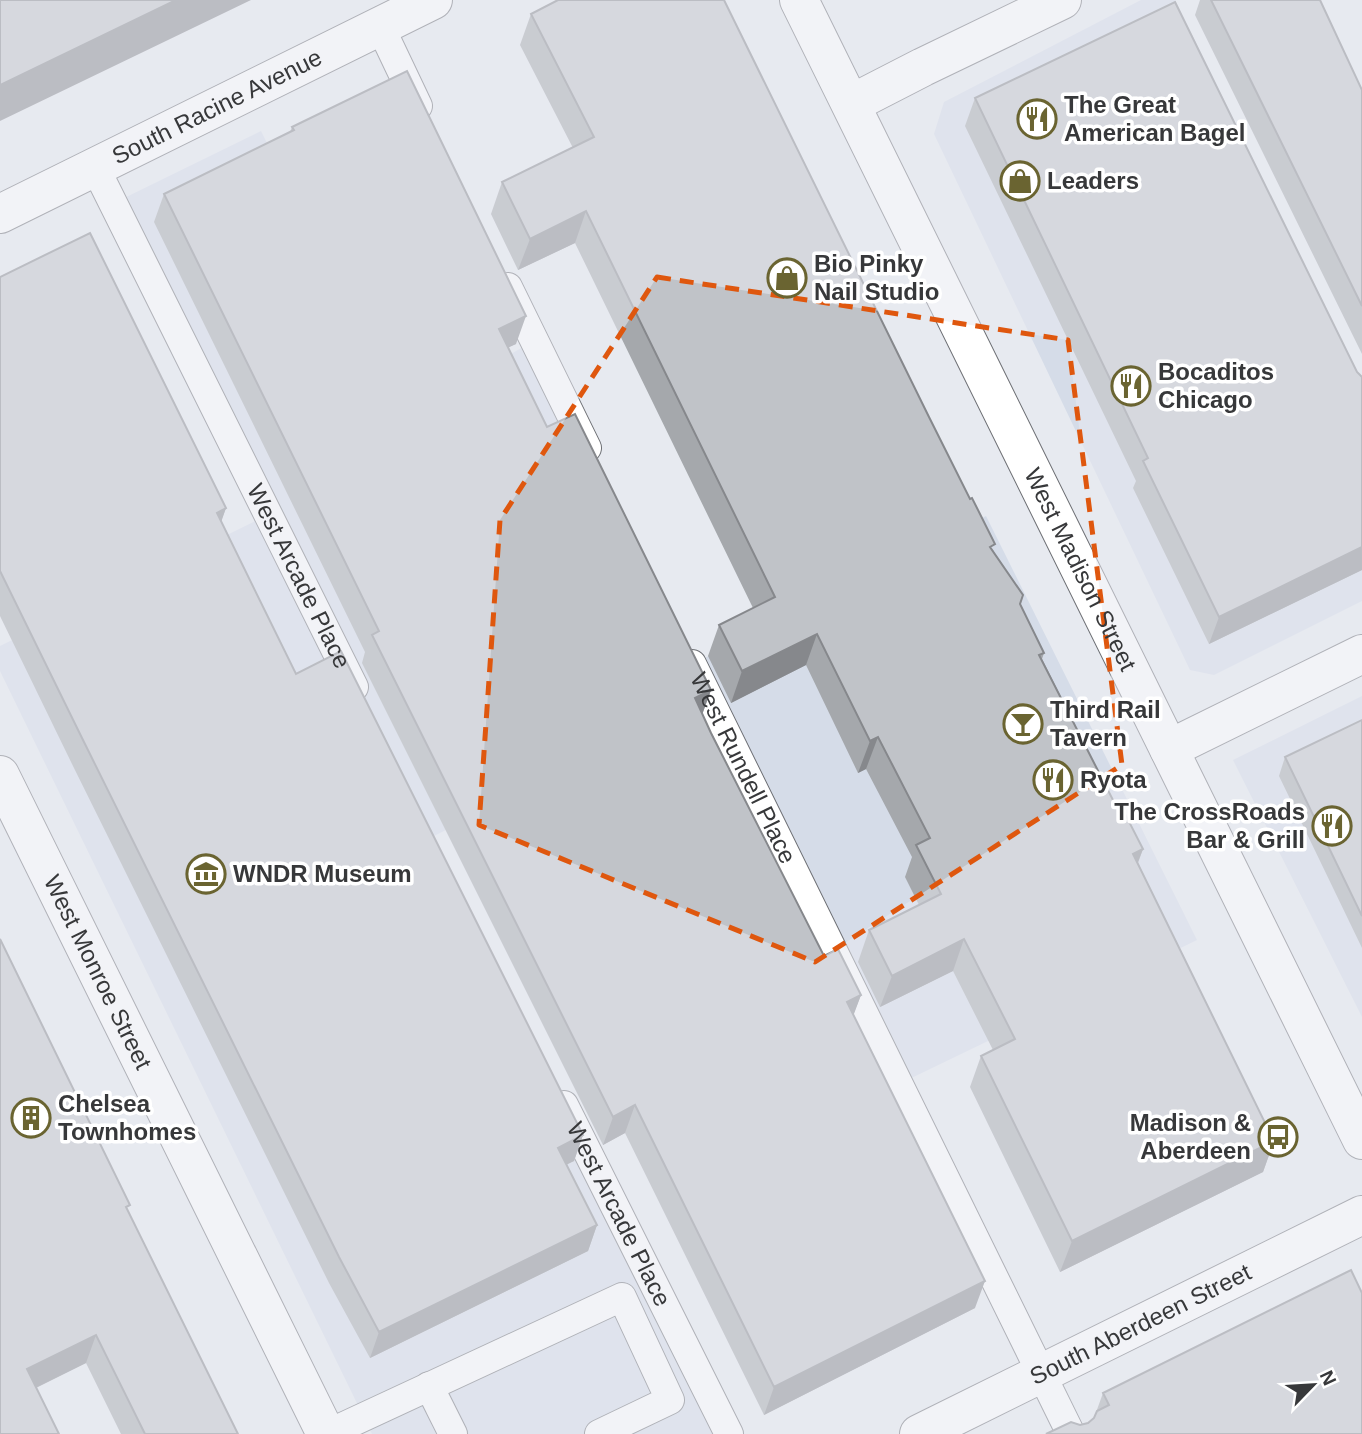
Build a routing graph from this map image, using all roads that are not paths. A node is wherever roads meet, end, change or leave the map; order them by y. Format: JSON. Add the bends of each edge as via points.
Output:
{"nodes":[{"id":1,"x":433,"y":0,"type":"edge"},
{"id":2,"x":799,"y":0,"type":"edge"},
{"id":3,"x":1062,"y":0,"type":"edge"},
{"id":4,"x":380,"y":26,"type":"junction"},
{"id":5,"x":851,"y":104,"type":"junction"},
{"id":6,"x":431,"y":131,"type":"edge"},
{"id":7,"x":94,"y":167,"type":"junction"},
{"id":8,"x":0,"y":214,"type":"edge"},
{"id":9,"x":498,"y":267,"type":"edge"},
{"id":10,"x":595,"y":466,"type":"edge"},
{"id":11,"x":680,"y":640,"type":"edge"},
{"id":12,"x":1362,"y":654,"type":"edge"},
{"id":13,"x":368,"y":714,"type":"edge"},
{"id":14,"x":1169,"y":749,"type":"junction"},
{"id":15,"x":0,"y":775,"type":"edge"},
{"id":16,"x":555,"y":1086,"type":"edge"},
{"id":17,"x":1362,"y":1140,"type":"edge"},
{"id":18,"x":1362,"y":1215,"type":"edge"},
{"id":19,"x":1041,"y":1373,"type":"junction"},
{"id":20,"x":429,"y":1386,"type":"junction"},
{"id":21,"x":327,"y":1434,"type":"edge"},
{"id":22,"x":453,"y":1434,"type":"edge"},
{"id":23,"x":599,"y":1434,"type":"edge"},
{"id":24,"x":729,"y":1434,"type":"edge"},
{"id":25,"x":919,"y":1434,"type":"edge"},
{"id":26,"x":1071,"y":1434,"type":"edge"}],
"edges":[{"from":1,"to":4,"type":"street","name":"South Racine Avenue"},
{"from":2,"to":5,"type":"street","name":"West Madison Street"},
{"from":3,"to":5,"type":"street"},
{"from":4,"to":6,"type":"lane"},
{"from":4,"to":7,"type":"street","name":"South Racine Avenue"},
{"from":5,"to":14,"type":"street","name":"West Madison Street"},
{"from":7,"to":8,"type":"street","name":"South Racine Avenue"},
{"from":7,"to":13,"type":"lane","name":"West Arcade Place"},
{"from":9,"to":10,"type":"lane"},
{"from":11,"to":19,"type":"lane","name":"West Rundell Place"},
{"from":12,"to":14,"type":"street"},
{"from":14,"to":17,"type":"street","name":"West Madison Street"},
{"from":15,"to":21,"type":"street","name":"West Monroe Street"},
{"from":16,"to":24,"type":"lane","name":"West Arcade Place"},
{"from":18,"to":19,"type":"street","name":"South Aberdeen Street"},
{"from":19,"to":25,"type":"street","name":"South Aberdeen Street"},
{"from":19,"to":26,"type":"lane","name":"West Rundell Place"},
{"from":20,"to":21,"type":"lane"},
{"from":20,"to":22,"type":"lane"},
{"from":20,"to":23,"type":"lane","via":[[622,1297],[670,1400]]}]}
